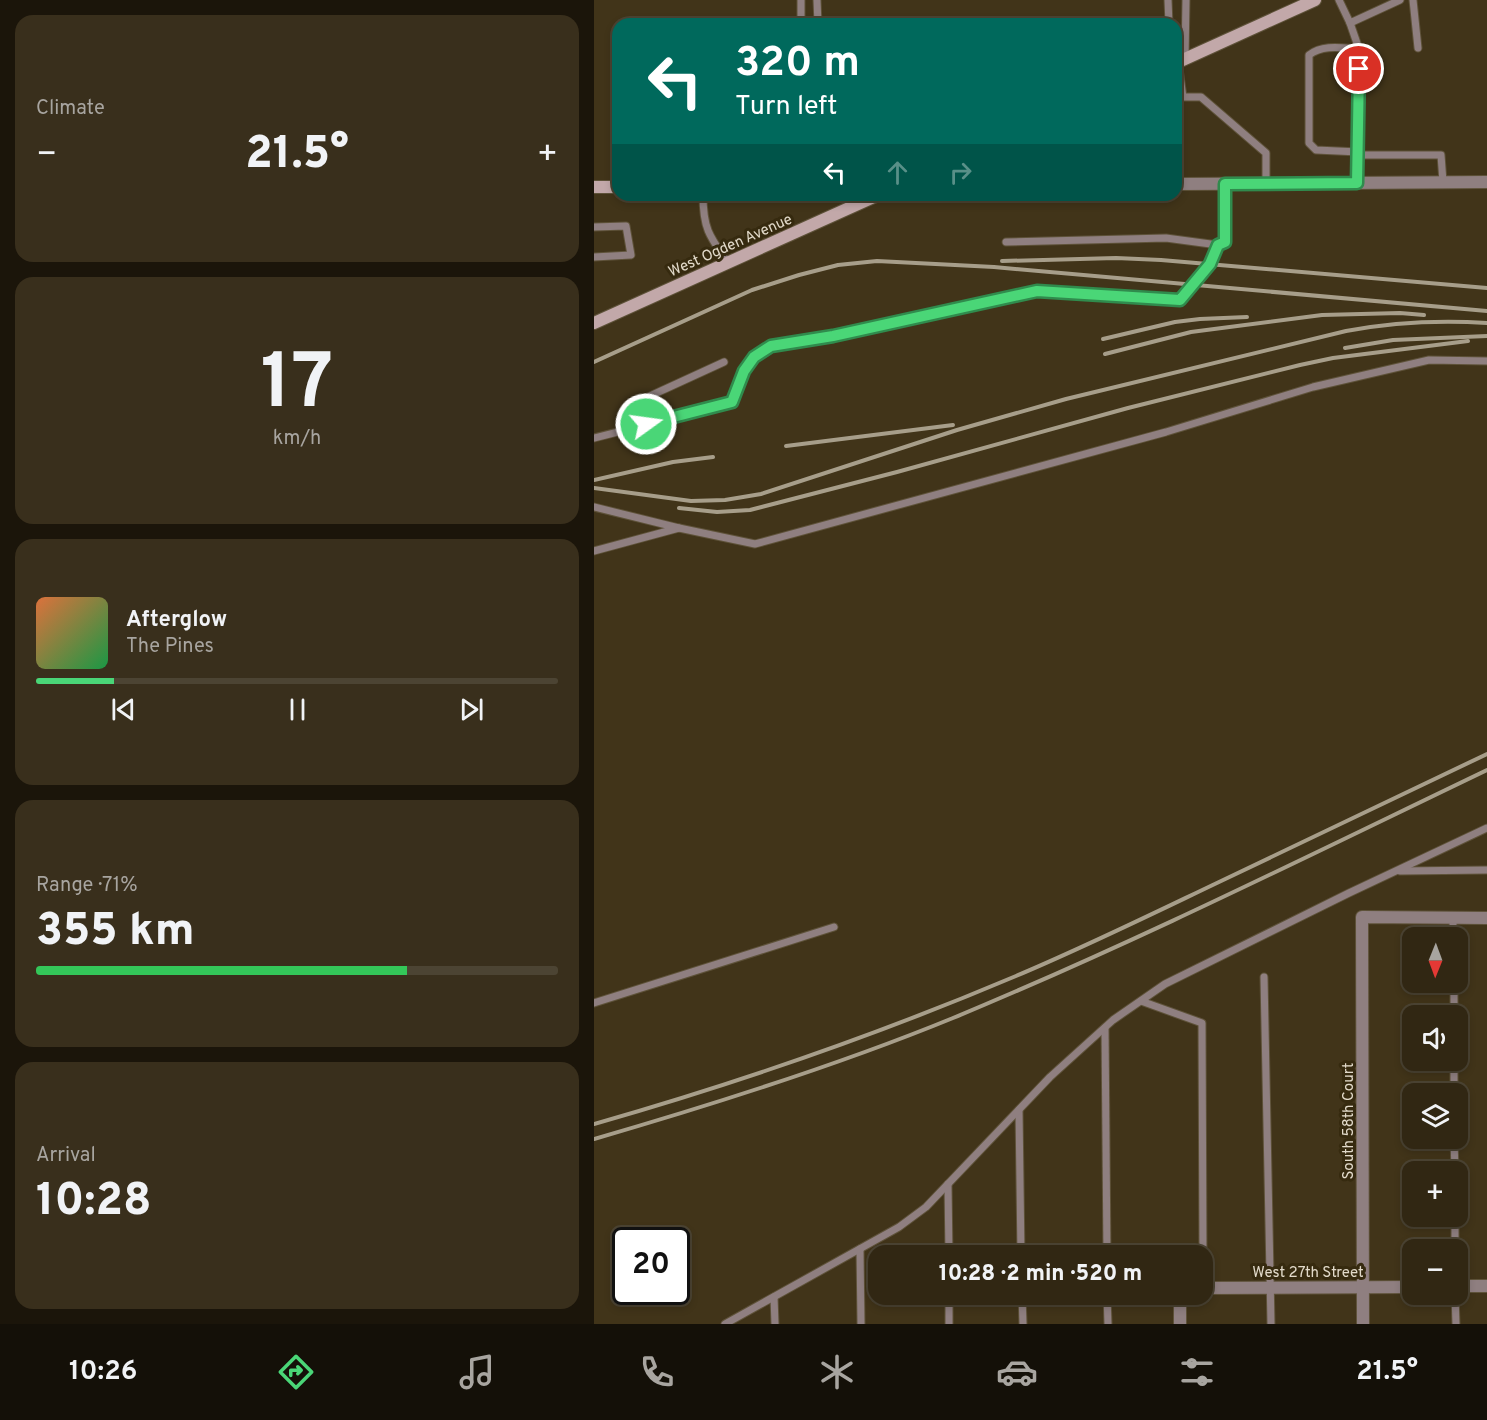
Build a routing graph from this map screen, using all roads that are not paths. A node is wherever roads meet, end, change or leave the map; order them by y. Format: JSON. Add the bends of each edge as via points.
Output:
{"nodes":[{"id":1,"x":801,"y":0,"type":"edge"},
{"id":2,"x":817,"y":0,"type":"edge"},
{"id":3,"x":1168,"y":0,"type":"edge"},
{"id":4,"x":1186,"y":0,"type":"edge"},
{"id":5,"x":1315,"y":0,"type":"edge"},
{"id":6,"x":1339,"y":0,"type":"edge"},
{"id":7,"x":1400,"y":0,"type":"edge"},
{"id":8,"x":1413,"y":0,"type":"edge"},
{"id":9,"x":801,"y":18,"type":"edge"},
{"id":10,"x":818,"y":18,"type":"edge"},
{"id":11,"x":1169,"y":18,"type":"edge"},
{"id":12,"x":1350,"y":23,"type":"junction"},
{"id":13,"x":1182,"y":41,"type":"edge"},
{"id":14,"x":1418,"y":48,"type":"dead end"},
{"id":15,"x":1359,"y":49,"type":"junction"},
{"id":16,"x":1182,"y":60,"type":"edge"},
{"id":17,"x":1182,"y":85,"type":"edge"},
{"id":18,"x":1359,"y":153,"type":"junction"},
{"id":19,"x":1443,"y":182,"type":"junction"},
{"id":20,"x":1487,"y":182,"type":"edge"},
{"id":21,"x":1266,"y":183,"type":"junction"},
{"id":22,"x":1357,"y":183,"type":"junction"},
{"id":23,"x":1182,"y":184,"type":"edge"},
{"id":24,"x":1225,"y":184,"type":"junction"},
{"id":25,"x":594,"y":187,"type":"edge"},
{"id":26,"x":612,"y":187,"type":"edge"},
{"id":27,"x":703,"y":201,"type":"edge"},
{"id":28,"x":865,"y":201,"type":"edge"},
{"id":29,"x":594,"y":227,"type":"edge"},
{"id":30,"x":1006,"y":242,"type":"dead end"},
{"id":31,"x":1218,"y":245,"type":"junction"},
{"id":32,"x":594,"y":256,"type":"edge"},
{"id":33,"x":728,"y":262,"type":"junction"},
{"id":34,"x":594,"y":323,"type":"edge"},
{"id":35,"x":1487,"y":361,"type":"edge"},
{"id":36,"x":724,"y":362,"type":"dead end"},
{"id":37,"x":646,"y":424,"type":"junction"},
{"id":38,"x":594,"y":438,"type":"edge"},
{"id":39,"x":594,"y":507,"type":"edge"},
{"id":40,"x":680,"y":528,"type":"junction"},
{"id":41,"x":594,"y":551,"type":"edge"},
{"id":42,"x":1487,"y":828,"type":"edge"},
{"id":43,"x":1487,"y":870,"type":"edge"},
{"id":44,"x":1397,"y":871,"type":"junction"},
{"id":45,"x":1453,"y":918,"type":"junction"},
{"id":46,"x":1487,"y":918,"type":"edge"},
{"id":47,"x":834,"y":927,"type":"dead end"},
{"id":48,"x":1453,"y":927,"type":"edge"},
{"id":49,"x":1264,"y":977,"type":"dead end"},
{"id":50,"x":1141,"y":1001,"type":"junction"},
{"id":51,"x":594,"y":1003,"type":"edge"},
{"id":52,"x":1105,"y":1028,"type":"junction"},
{"id":53,"x":1019,"y":1110,"type":"junction"},
{"id":54,"x":948,"y":1184,"type":"junction"},
{"id":55,"x":949,"y":1245,"type":"edge"},
{"id":56,"x":1021,"y":1245,"type":"edge"},
{"id":57,"x":1107,"y":1245,"type":"edge"},
{"id":58,"x":1203,"y":1245,"type":"edge"},
{"id":59,"x":860,"y":1249,"type":"junction"},
{"id":60,"x":1468,"y":1286,"type":"edge"},
{"id":61,"x":1487,"y":1286,"type":"edge"},
{"id":62,"x":1271,"y":1287,"type":"junction"},
{"id":63,"x":1363,"y":1287,"type":"junction"},
{"id":64,"x":1402,"y":1287,"type":"edge"},
{"id":65,"x":1213,"y":1288,"type":"edge"},
{"id":66,"x":774,"y":1297,"type":"junction"},
{"id":67,"x":949,"y":1305,"type":"edge"},
{"id":68,"x":1022,"y":1305,"type":"edge"},
{"id":69,"x":1107,"y":1305,"type":"edge"},
{"id":70,"x":1180,"y":1305,"type":"edge"},
{"id":71,"x":1455,"y":1305,"type":"edge"},
{"id":72,"x":724,"y":1324,"type":"edge"},
{"id":73,"x":775,"y":1324,"type":"edge"},
{"id":74,"x":861,"y":1324,"type":"edge"},
{"id":75,"x":949,"y":1324,"type":"edge"},
{"id":76,"x":1023,"y":1324,"type":"edge"},
{"id":77,"x":1108,"y":1324,"type":"edge"},
{"id":78,"x":1180,"y":1324,"type":"edge"},
{"id":79,"x":1271,"y":1324,"type":"edge"},
{"id":80,"x":1363,"y":1324,"type":"edge"},
{"id":81,"x":1455,"y":1324,"type":"edge"}],
"edges":[{"from":1,"to":9,"type":"lane"},
{"from":2,"to":10,"type":"lane"},
{"from":3,"to":11,"type":"lane"},
{"from":4,"to":13,"type":"lane"},
{"from":5,"to":16,"type":"main road"},
{"from":6,"to":12,"type":"lane"},
{"from":7,"to":12,"type":"lane"},
{"from":8,"to":14,"type":"lane"},
{"from":12,"to":15,"type":"lane"},
{"from":15,"to":18,"type":"lane"},
{"from":15,"to":18,"type":"lane","via":[[1315,50],[1309,55],[1308,81],[1309,143],[1317,150]]},
{"from":17,"to":21,"type":"lane","via":[[1183,97],[1201,97],[1266,153]]},
{"from":18,"to":19,"type":"lane","via":[[1441,155]]},
{"from":18,"to":22,"type":"lane"},
{"from":19,"to":20,"type":"street"},
{"from":19,"to":22,"type":"street"},
{"from":21,"to":22,"type":"street"},
{"from":21,"to":24,"type":"street"},
{"from":23,"to":24,"type":"street"},
{"from":24,"to":31,"type":"lane","via":[[1225,242]]},
{"from":25,"to":26,"type":"main road"},
{"from":27,"to":33,"type":"lane","via":[[709,237]]},
{"from":28,"to":33,"type":"main road","name":"West Ogden Avenue"},
{"from":29,"to":32,"type":"lane","via":[[626,226],[631,255]]},
{"from":30,"to":31,"type":"lane","via":[[1166,238]]},
{"from":31,"to":37,"type":"lane","via":[[1210,264],[1180,300],[1037,291],[771,346],[754,357],[744,371],[732,402]]},
{"from":33,"to":34,"type":"main road","name":"West Ogden Avenue"},
{"from":35,"to":40,"type":"lane","via":[[1429,360],[1312,387],[1166,432],[755,544]]},
{"from":36,"to":37,"type":"lane","via":[[639,401]]},
{"from":37,"to":38,"type":"lane"},
{"from":39,"to":40,"type":"lane"},
{"from":40,"to":41,"type":"lane"},
{"from":42,"to":44,"type":"lane"},
{"from":43,"to":44,"type":"lane"},
{"from":44,"to":50,"type":"lane","via":[[1165,984]]},
{"from":45,"to":46,"type":"street"},
{"from":45,"to":48,"type":"lane"},
{"from":45,"to":63,"type":"street","name":"South 58th Court","via":[[1362,917]]},
{"from":47,"to":51,"type":"lane"},
{"from":49,"to":62,"type":"lane"},
{"from":50,"to":52,"type":"lane"},
{"from":50,"to":58,"type":"lane","via":[[1202,1023]]},
{"from":52,"to":53,"type":"lane"},
{"from":52,"to":57,"type":"lane"},
{"from":53,"to":54,"type":"lane"},
{"from":53,"to":56,"type":"lane"},
{"from":54,"to":55,"type":"lane"},
{"from":54,"to":59,"type":"lane","via":[[917,1214]]},
{"from":59,"to":66,"type":"lane"},
{"from":59,"to":74,"type":"lane"},
{"from":60,"to":61,"type":"street"},
{"from":62,"to":63,"type":"street","name":"West 27th Street"},
{"from":62,"to":65,"type":"street","name":"West 27th Street"},
{"from":62,"to":79,"type":"lane"},
{"from":63,"to":64,"type":"street","name":"West 27th Street"},
{"from":63,"to":80,"type":"street","name":"South 58th Court"},
{"from":66,"to":72,"type":"lane"},
{"from":66,"to":73,"type":"lane"},
{"from":67,"to":75,"type":"lane"},
{"from":68,"to":76,"type":"lane"},
{"from":69,"to":77,"type":"lane"},
{"from":70,"to":78,"type":"street"},
{"from":71,"to":81,"type":"lane"}]}
